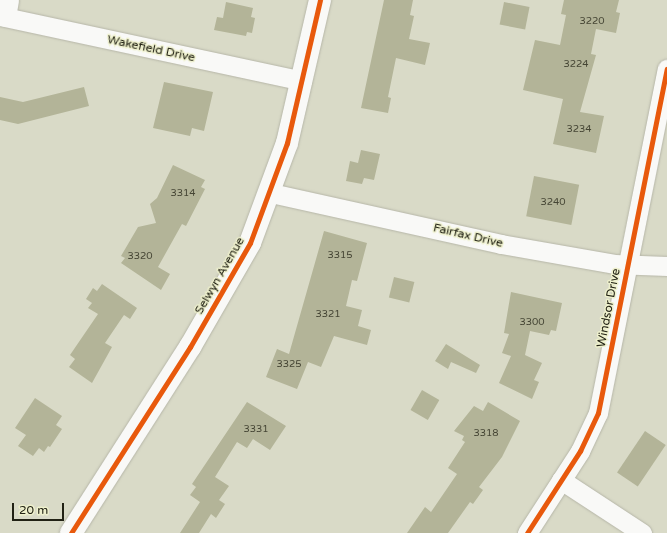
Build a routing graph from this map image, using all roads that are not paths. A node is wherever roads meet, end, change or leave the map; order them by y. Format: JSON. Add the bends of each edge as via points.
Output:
{"nodes":[{"id":1,"x":320,"y":0,"type":"edge"},
{"id":2,"x":5,"y":11,"type":"edge"},
{"id":3,"x":667,"y":70,"type":"edge"},
{"id":4,"x":302,"y":81,"type":"junction"},
{"id":5,"x":271,"y":193,"type":"junction"},
{"id":6,"x":628,"y":266,"type":"junction"},
{"id":7,"x":667,"y":266,"type":"edge"},
{"id":8,"x":562,"y":480,"type":"junction"},
{"id":9,"x":71,"y":533,"type":"edge"},
{"id":10,"x":527,"y":533,"type":"edge"},
{"id":11,"x":642,"y":533,"type":"edge"}],
"edges":[{"from":1,"to":4,"type":"street","name":"Selwyn Avenue"},
{"from":2,"to":4,"type":"street","name":"Wakefield Drive"},
{"from":3,"to":6,"type":"street","name":"Windsor Drive"},
{"from":4,"to":5,"type":"street","name":"Selwyn Avenue"},
{"from":5,"to":6,"type":"street","name":"Fairfax Drive","via":[[501,244]]},
{"from":5,"to":9,"type":"street","name":"Selwyn Avenue","via":[[250,243],[225,290]]},
{"from":6,"to":7,"type":"street","name":"Fairfax Drive"},
{"from":6,"to":8,"type":"street","name":"Windsor Drive","via":[[598,413],[580,451]]},
{"from":8,"to":10,"type":"street","name":"Windsor Drive"},
{"from":8,"to":11,"type":"street"}]}
